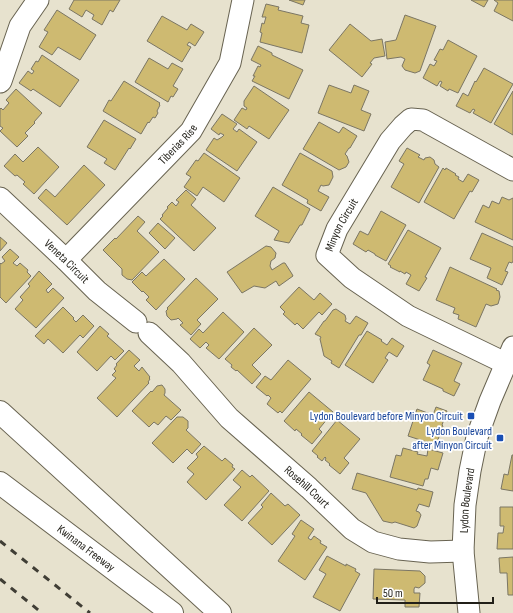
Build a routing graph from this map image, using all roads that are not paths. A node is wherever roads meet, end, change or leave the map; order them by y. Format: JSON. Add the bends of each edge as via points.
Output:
{"nodes":[{"id":1,"x":38,"y":0,"type":"edge"},
{"id":2,"x":242,"y":0,"type":"edge"},
{"id":3,"x":0,"y":82,"type":"edge"},
{"id":4,"x":513,"y":170,"type":"edge"},
{"id":5,"x":0,"y":198,"type":"edge"},
{"id":6,"x":66,"y":260,"type":"junction"},
{"id":7,"x":509,"y":355,"type":"edge"},
{"id":8,"x":181,"y":363,"type":"joint"},
{"id":9,"x":0,"y":412,"type":"edge"},
{"id":10,"x":0,"y":483,"type":"edge"},
{"id":11,"x":463,"y":551,"type":"junction"},
{"id":12,"x":172,"y":613,"type":"edge"},
{"id":13,"x":220,"y":613,"type":"edge"},
{"id":14,"x":469,"y":613,"type":"edge"}],
"edges":[{"from":1,"to":3,"type":"street","via":[[20,26]]},
{"from":2,"to":6,"type":"street","name":"Tiberias Rise","via":[[230,63],[191,131]]},
{"from":4,"to":7,"type":"street","name":"Minyon Circuit","via":[[423,120],[411,119],[390,141],[337,229],[327,254],[352,278],[408,316]]},
{"from":5,"to":6,"type":"street","name":"Veneta Circuit"},
{"from":6,"to":8,"type":"street","name":"Veneta Circuit","via":[[97,291]]},
{"from":7,"to":11,"type":"street","name":"Lydon Boulevard","via":[[477,437],[465,505]]},
{"from":8,"to":11,"type":"street","name":"Rosehill Court","via":[[229,418],[352,529],[373,542],[399,549],[430,552]]},
{"from":9,"to":13,"type":"highway"},
{"from":10,"to":12,"type":"highway","name":"Kwinana Freeway"},
{"from":11,"to":14,"type":"street","name":"Lydon Boulevard"}]}
